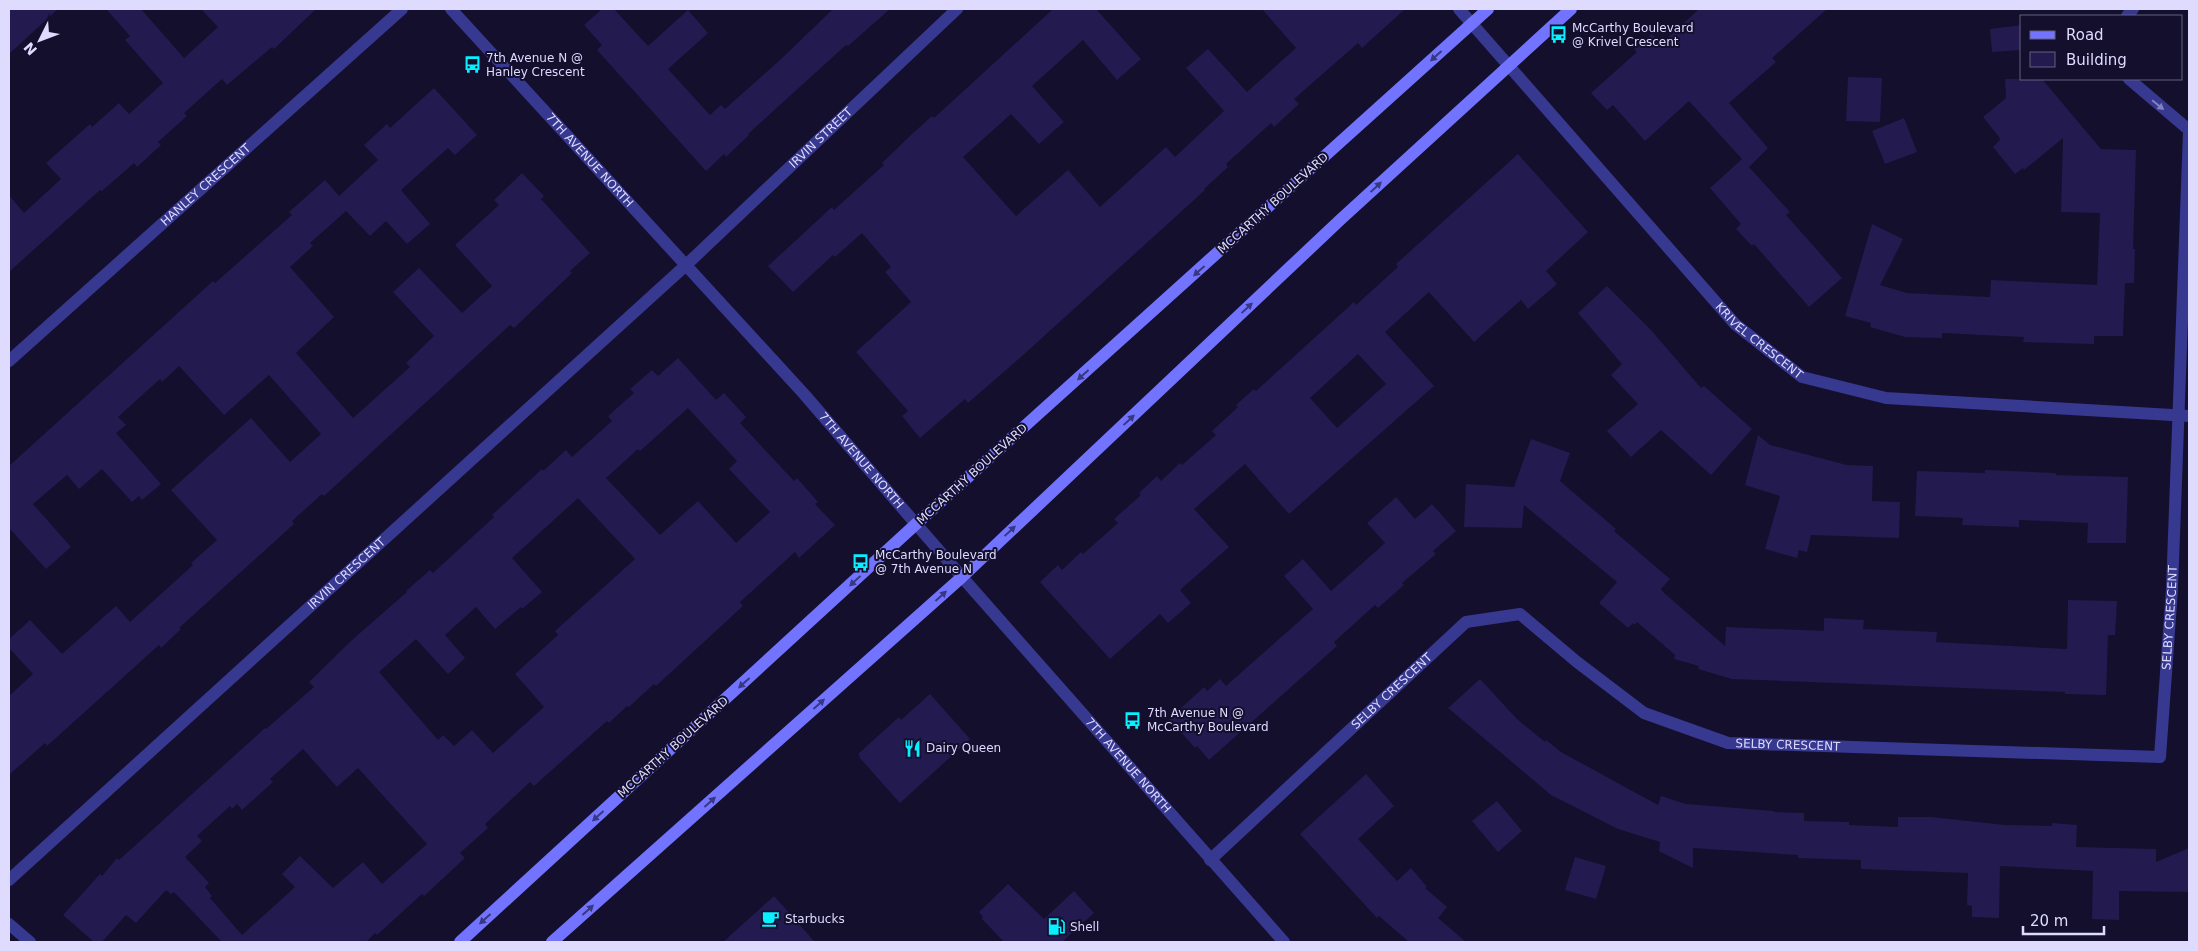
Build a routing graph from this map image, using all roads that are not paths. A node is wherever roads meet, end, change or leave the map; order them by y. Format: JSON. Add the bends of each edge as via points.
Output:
{"nodes":[{"id":1,"x":402,"y":9,"type":"edge"},
{"id":2,"x":451,"y":9,"type":"edge"},
{"id":3,"x":957,"y":9,"type":"edge"},
{"id":4,"x":1459,"y":9,"type":"edge"},
{"id":5,"x":1488,"y":9,"type":"edge"},
{"id":6,"x":1571,"y":9,"type":"edge"},
{"id":7,"x":1472,"y":23,"type":"junction"},
{"id":8,"x":1509,"y":64,"type":"junction"},
{"id":9,"x":2130,"y":80,"type":"edge"},
{"id":10,"x":2189,"y":131,"type":"edge"},
{"id":11,"x":685,"y":266,"type":"junction"},
{"id":12,"x":9,"y":361,"type":"edge"},
{"id":13,"x":2183,"y":416,"type":"edge"},
{"id":14,"x":916,"y":524,"type":"junction"},
{"id":15,"x":962,"y":576,"type":"junction"},
{"id":16,"x":1210,"y":860,"type":"junction"},
{"id":17,"x":9,"y":880,"type":"edge"},
{"id":18,"x":9,"y":924,"type":"edge"},
{"id":19,"x":30,"y":942,"type":"edge"},
{"id":20,"x":460,"y":942,"type":"edge"},
{"id":21,"x":552,"y":942,"type":"edge"},
{"id":22,"x":1284,"y":942,"type":"edge"}],
"edges":[{"from":1,"to":12,"type":"street","name":"HANLEY CRESCENT"},
{"from":2,"to":11,"type":"street","name":"7TH AVENUE NORTH"},
{"from":3,"to":11,"type":"street","name":"IRVIN STREET"},
{"from":4,"to":7,"type":"street","name":"KRIVEL CRESCENT"},
{"from":5,"to":7,"type":"main road","name":"MCCARTHY BOULEVARD"},
{"from":6,"to":8,"type":"main road"},
{"from":7,"to":8,"type":"street","name":"KRIVEL CRESCENT"},
{"from":7,"to":14,"type":"main road","name":"MCCARTHY BOULEVARD","one_way":true},
{"from":8,"to":13,"type":"street","name":"KRIVEL CRESCENT","via":[[1735,324],[1802,377],[1886,398]]},
{"from":15,"to":8,"type":"main road","one_way":true},
{"from":9,"to":10,"type":"street","one_way":true},
{"from":10,"to":13,"type":"street"},
{"from":11,"to":14,"type":"street","name":"7TH AVENUE NORTH","via":[[804,394]]},
{"from":11,"to":17,"type":"street","name":"IRVIN CRESCENT"},
{"from":13,"to":16,"type":"street","name":"SELBY CRESCENT","via":[[2160,757],[1728,743],[1644,713],[1520,614],[1466,622]]},
{"from":14,"to":15,"type":"street","name":"7TH AVENUE NORTH"},
{"from":14,"to":20,"type":"main road","name":"MCCARTHY BOULEVARD","one_way":true},
{"from":15,"to":16,"type":"street","name":"7TH AVENUE NORTH"},
{"from":21,"to":15,"type":"main road","one_way":true},
{"from":16,"to":22,"type":"street","name":"7TH AVENUE NORTH"},
{"from":18,"to":19,"type":"street"}]}
